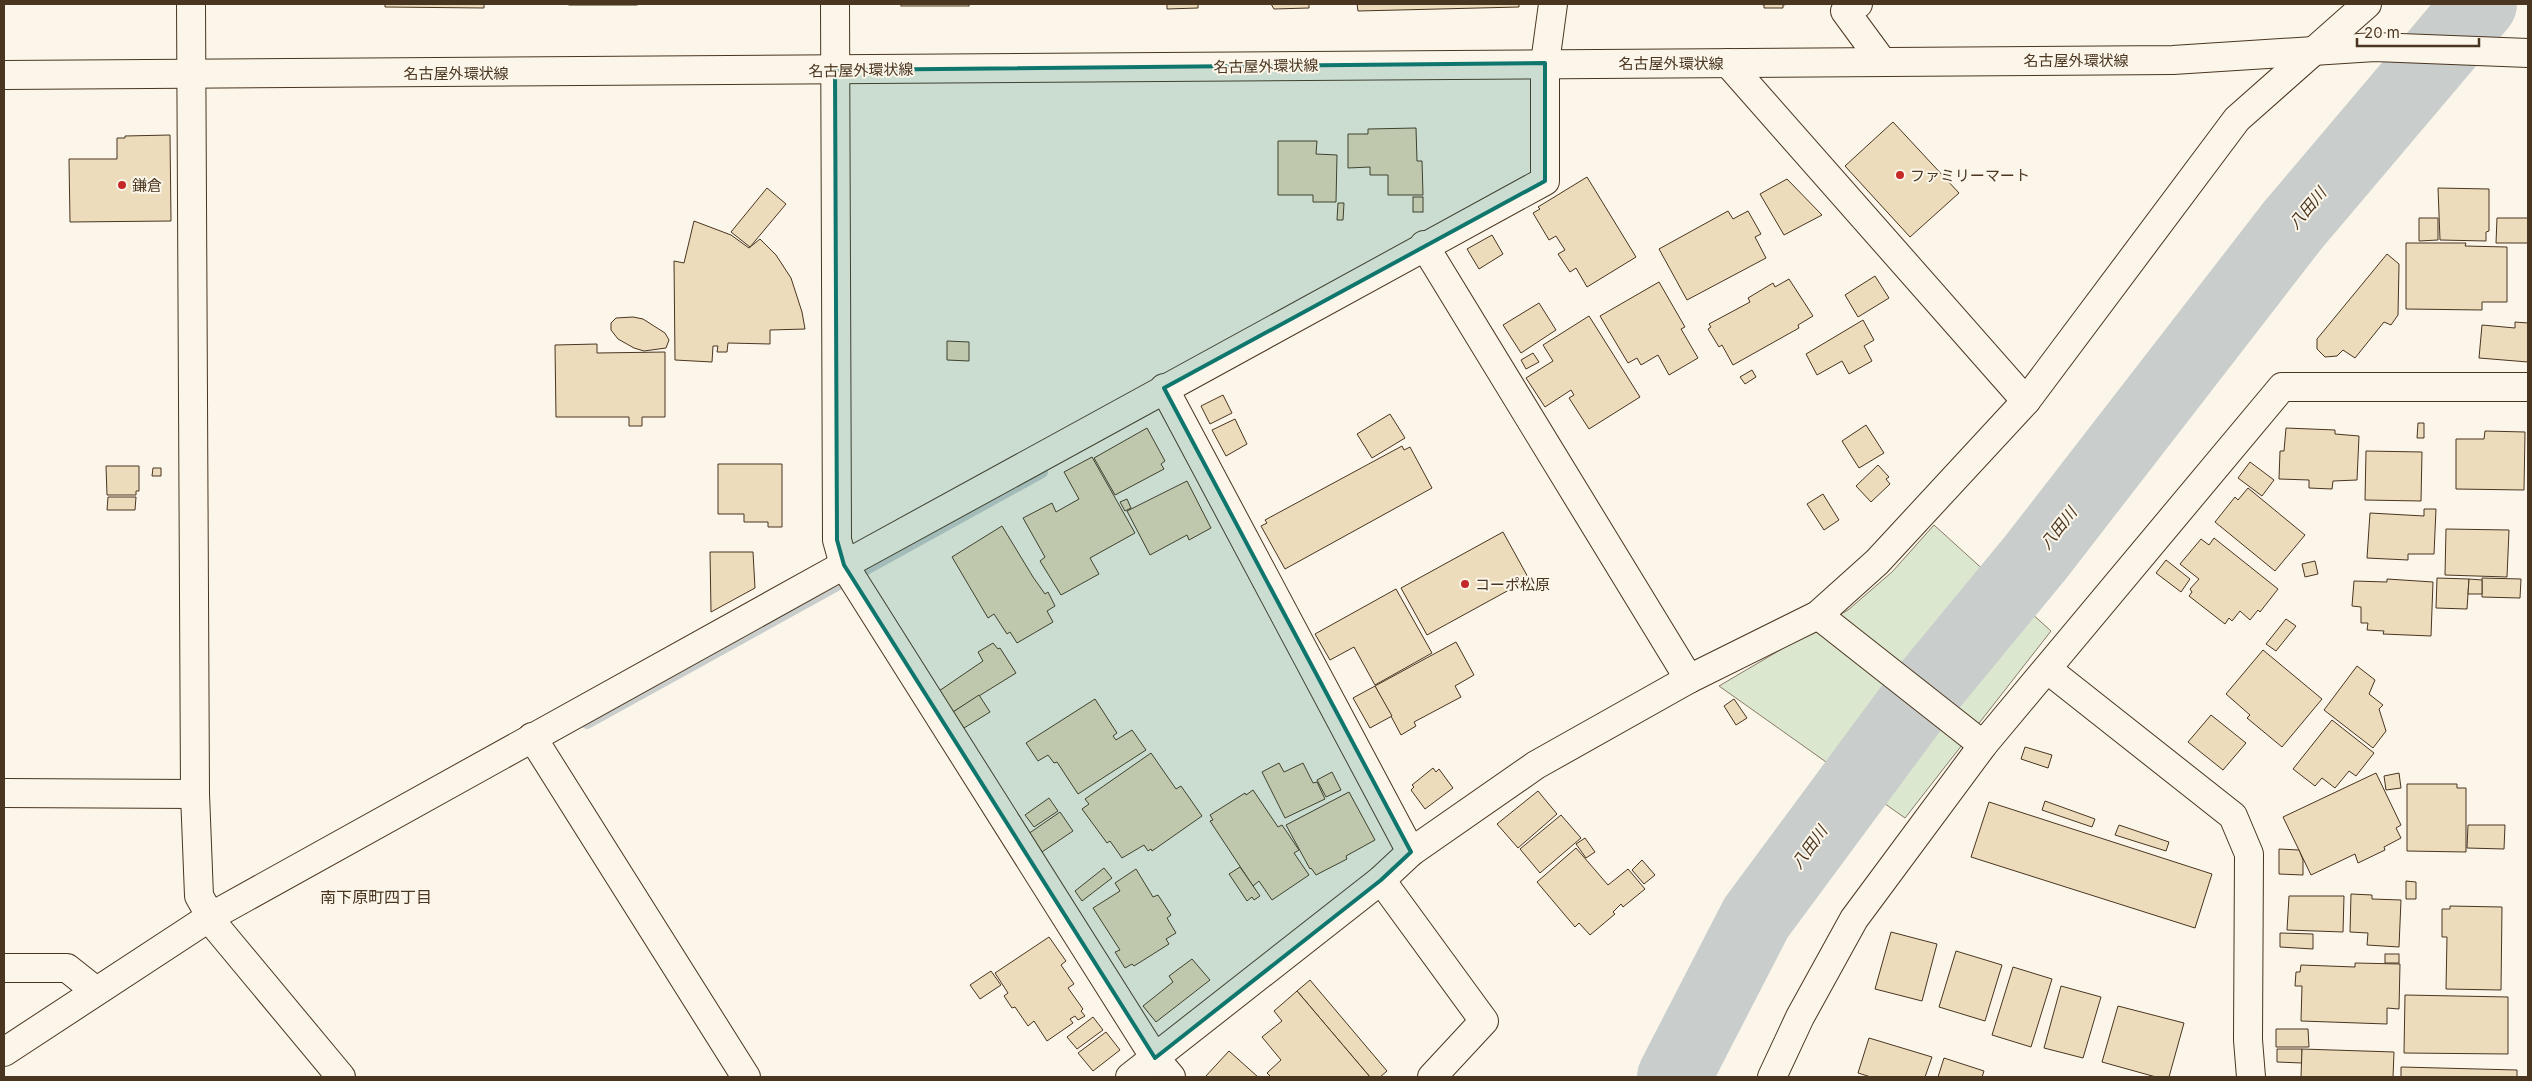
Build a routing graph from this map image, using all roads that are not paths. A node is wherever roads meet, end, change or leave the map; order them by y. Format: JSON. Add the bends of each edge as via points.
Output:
{"nodes":[{"id":1,"x":191,"y":4,"type":"edge"},
{"id":2,"x":834,"y":4,"type":"edge"},
{"id":3,"x":1553,"y":4,"type":"edge"},
{"id":4,"x":1858,"y":4,"type":"edge"},
{"id":5,"x":2367,"y":4,"type":"edge"},
{"id":6,"x":2313,"y":52,"type":"junction"},
{"id":7,"x":2528,"y":53,"type":"edge"},
{"id":8,"x":1881,"y":60,"type":"junction"},
{"id":9,"x":1545,"y":63,"type":"junction"},
{"id":10,"x":1728,"y":63,"type":"junction"},
{"id":11,"x":835,"y":70,"type":"junction"},
{"id":12,"x":191,"y":74,"type":"junction"},
{"id":13,"x":4,"y":75,"type":"edge"},
{"id":14,"x":1424,"y":245,"type":"junction"},
{"id":15,"x":2528,"y":386,"type":"edge"},
{"id":16,"x":1164,"y":388,"type":"junction"},
{"id":17,"x":2026,"y":401,"type":"junction"},
{"id":18,"x":844,"y":565,"type":"junction"},
{"id":19,"x":1818,"y":615,"type":"junction"},
{"id":20,"x":2047,"y":669,"type":"junction"},
{"id":21,"x":1689,"y":679,"type":"junction"},
{"id":22,"x":532,"y":738,"type":"junction"},
{"id":23,"x":1975,"y":740,"type":"junction"},
{"id":24,"x":4,"y":793,"type":"edge"},
{"id":25,"x":194,"y":794,"type":"junction"},
{"id":26,"x":1411,"y":852,"type":"junction"},
{"id":27,"x":1381,"y":880,"type":"junction"},
{"id":28,"x":210,"y":917,"type":"junction"},
{"id":29,"x":4,"y":968,"type":"edge"},
{"id":30,"x":96,"y":991,"type":"junction"},
{"id":31,"x":4,"y":1052,"type":"edge"},
{"id":32,"x":1163,"y":1067,"type":"edge"},
{"id":33,"x":340,"y":1077,"type":"edge"},
{"id":34,"x":746,"y":1077,"type":"edge"},
{"id":35,"x":1130,"y":1077,"type":"edge"},
{"id":36,"x":1432,"y":1077,"type":"edge"},
{"id":37,"x":1772,"y":1077,"type":"edge"},
{"id":38,"x":2250,"y":1077,"type":"edge"}],
"edges":[{"from":1,"to":12,"type":"street"},
{"from":2,"to":11,"type":"street"},
{"from":3,"to":9,"type":"street"},
{"from":4,"to":8,"type":"street","via":[[1845,11]]},
{"from":5,"to":6,"type":"street"},
{"from":6,"to":7,"type":"street","name":"名古屋外環状線","via":[[2375,46]]},
{"from":6,"to":8,"type":"street","name":"名古屋外環状線","via":[[2173,60]]},
{"from":6,"to":17,"type":"street","via":[[2237,119]]},
{"from":8,"to":10,"type":"street","name":"名古屋外環状線"},
{"from":9,"to":10,"type":"street","name":"名古屋外環状線"},
{"from":9,"to":11,"type":"street","name":"名古屋外環状線"},
{"from":9,"to":14,"type":"street","via":[[1545,181]]},
{"from":10,"to":17,"type":"street"},
{"from":11,"to":12,"type":"street","name":"名古屋外環状線"},
{"from":11,"to":18,"type":"street","via":[[837,540]]},
{"from":12,"to":13,"type":"street","name":"名古屋外環状線"},
{"from":12,"to":25,"type":"street"},
{"from":14,"to":16,"type":"street"},
{"from":14,"to":21,"type":"street"},
{"from":15,"to":20,"type":"street","via":[[2282,387]]},
{"from":16,"to":18,"type":"street"},
{"from":16,"to":26,"type":"street"},
{"from":17,"to":19,"type":"street","via":[[1877,562]]},
{"from":18,"to":22,"type":"street"},
{"from":18,"to":32,"type":"street"},
{"from":19,"to":21,"type":"street"},
{"from":19,"to":23,"type":"street"},
{"from":20,"to":23,"type":"street"},
{"from":20,"to":38,"type":"street","via":[[2233,816],[2249,854]]},
{"from":21,"to":26,"type":"street","via":[[1536,766]]},
{"from":22,"to":28,"type":"street"},
{"from":22,"to":34,"type":"street"},
{"from":23,"to":37,"type":"street","via":[[1854,919],[1800,1017]]},
{"from":24,"to":25,"type":"street"},
{"from":25,"to":28,"type":"street","via":[[199,896]]},
{"from":26,"to":27,"type":"street"},
{"from":27,"to":32,"type":"street"},
{"from":27,"to":36,"type":"street","via":[[1484,1021]]},
{"from":28,"to":30,"type":"street"},
{"from":28,"to":33,"type":"street"},
{"from":29,"to":30,"type":"street","via":[[67,968]]},
{"from":30,"to":31,"type":"street"},
{"from":32,"to":35,"type":"street"}]}
